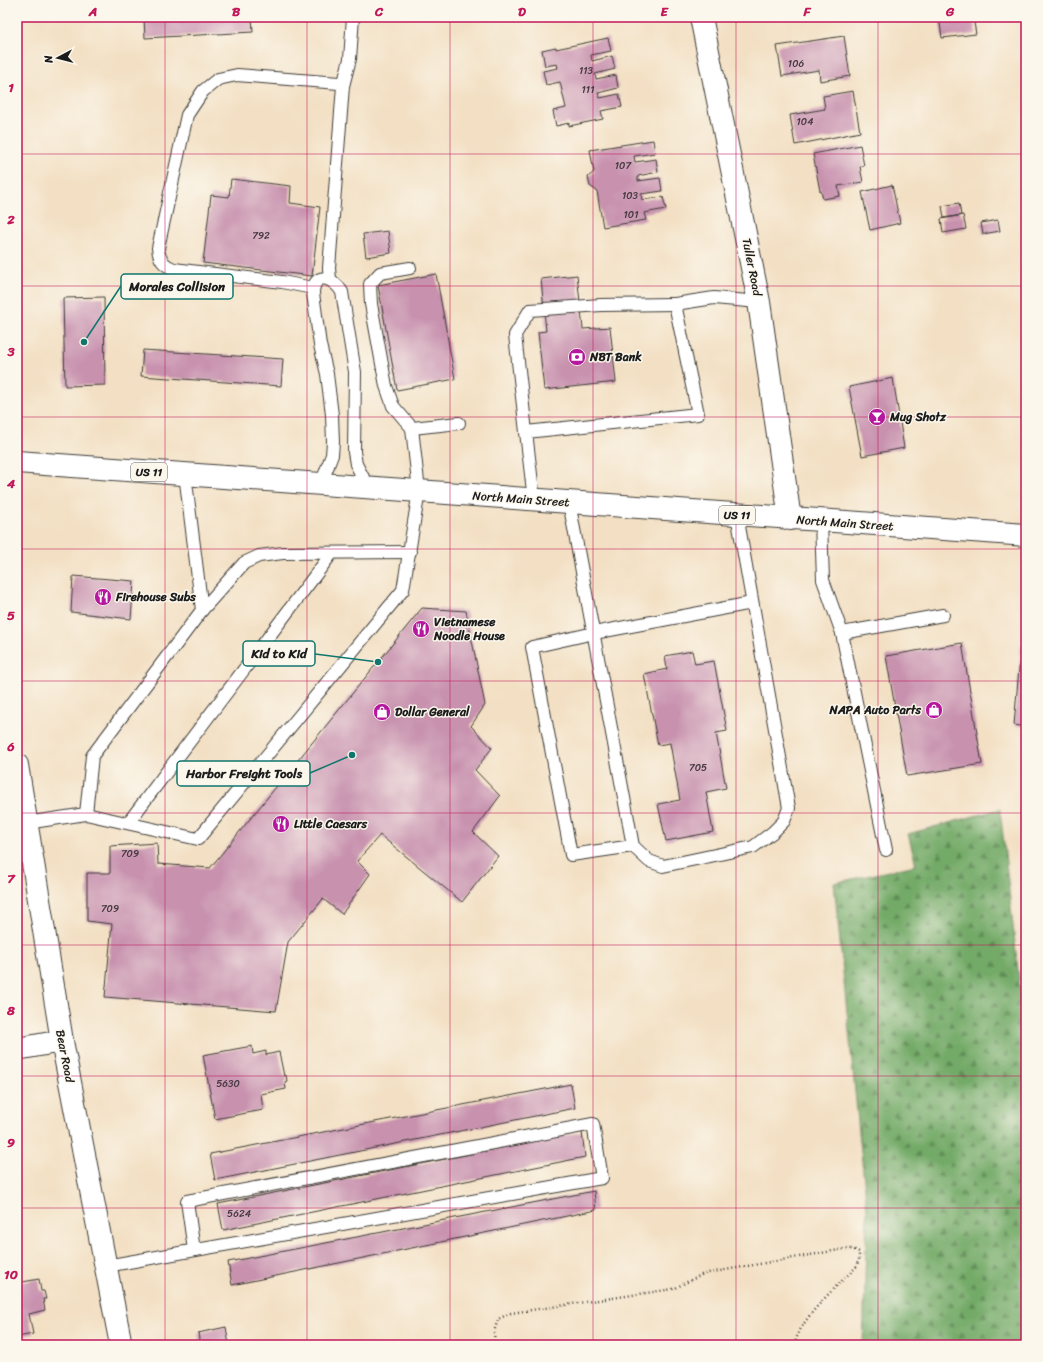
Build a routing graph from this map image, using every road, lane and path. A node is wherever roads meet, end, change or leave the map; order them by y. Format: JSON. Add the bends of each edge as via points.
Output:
{"nodes":[{"id":1,"x":353,"y":17,"type":"edge"},
{"id":2,"x":701,"y":17,"type":"edge"},
{"id":3,"x":343,"y":86,"type":"junction"},
{"id":4,"x":410,"y":268,"type":"dead end"},
{"id":5,"x":330,"y":279,"type":"junction"},
{"id":6,"x":313,"y":288,"type":"junction"},
{"id":7,"x":759,"y":302,"type":"junction"},
{"id":8,"x":675,"y":304,"type":"junction"},
{"id":9,"x":459,"y":423,"type":"dead end"},
{"id":10,"x":412,"y":428,"type":"junction"},
{"id":11,"x":526,"y":432,"type":"junction"},
{"id":12,"x":17,"y":462,"type":"edge"},
{"id":13,"x":185,"y":474,"type":"junction"},
{"id":14,"x":321,"y":484,"type":"junction"},
{"id":15,"x":368,"y":487,"type":"junction"},
{"id":16,"x":419,"y":491,"type":"junction"},
{"id":17,"x":534,"y":500,"type":"junction"},
{"id":18,"x":569,"y":502,"type":"junction"},
{"id":19,"x":737,"y":515,"type":"junction"},
{"id":20,"x":790,"y":519,"type":"junction"},
{"id":21,"x":821,"y":521,"type":"junction"},
{"id":22,"x":1026,"y":535,"type":"edge"},
{"id":23,"x":410,"y":552,"type":"junction"},
{"id":24,"x":332,"y":553,"type":"junction"},
{"id":25,"x":752,"y":603,"type":"junction"},
{"id":26,"x":202,"y":610,"type":"junction"},
{"id":27,"x":943,"y":615,"type":"dead end"},
{"id":28,"x":594,"y":633,"type":"junction"},
{"id":29,"x":842,"y":633,"type":"junction"},
{"id":30,"x":17,"y":766,"type":"edge"},
{"id":31,"x":86,"y":814,"type":"junction"},
{"id":32,"x":23,"y":816,"type":"edge"},
{"id":33,"x":128,"y":823,"type":"junction"},
{"id":34,"x":633,"y":846,"type":"junction"},
{"id":35,"x":886,"y":850,"type":"dead end"},
{"id":36,"x":62,"y":1041,"type":"junction"},
{"id":37,"x":17,"y":1050,"type":"edge"},
{"id":38,"x":194,"y":1250,"type":"junction"},
{"id":39,"x":106,"y":1266,"type":"junction"},
{"id":40,"x":121,"y":1345,"type":"edge"},
{"id":41,"x":495,"y":1345,"type":"edge"},
{"id":42,"x":795,"y":1345,"type":"edge"}],
"edges":[{"from":1,"to":3,"type":"lane","via":[[350,59]]},
{"from":2,"to":7,"type":"main road","name":"Tuller Road"},
{"from":3,"to":5,"type":"lane"},
{"from":3,"to":6,"type":"lane","via":[[339,83],[237,75],[218,79],[203,91],[187,115],[158,248],[159,257],[166,266],[174,269]]},
{"from":4,"to":10,"type":"lane","via":[[380,273],[370,284],[371,304],[386,386],[393,406]]},
{"from":5,"to":6,"type":"lane","via":[[318,280]]},
{"from":5,"to":15,"type":"lane","via":[[338,284],[342,292],[355,372],[354,452],[356,464]]},
{"from":6,"to":14,"type":"lane","via":[[320,345],[331,397],[333,428],[332,454]]},
{"from":7,"to":8,"type":"lane","via":[[714,298]]},
{"from":7,"to":20,"type":"main road","name":"Tuller Road"},
{"from":8,"to":11,"type":"lane","via":[[601,305],[530,310],[516,335]]},
{"from":8,"to":11,"type":"lane","via":[[698,414]]},
{"from":9,"to":10,"type":"lane"},
{"from":10,"to":16,"type":"lane"},
{"from":11,"to":17,"type":"lane"},
{"from":12,"to":13,"type":"main road","name":"North Main Street","number":"US 11"},
{"from":13,"to":14,"type":"main road","name":"North Main Street","number":"US 11"},
{"from":13,"to":26,"type":"lane"},
{"from":14,"to":15,"type":"main road","name":"North Main Street","number":"US 11"},
{"from":15,"to":16,"type":"main road","name":"North Main Street","number":"US 11"},
{"from":16,"to":17,"type":"main road","name":"North Main Street","number":"US 11"},
{"from":16,"to":23,"type":"lane"},
{"from":17,"to":18,"type":"main road","name":"North Main Street","number":"US 11"},
{"from":18,"to":19,"type":"main road","name":"North Main Street","number":"US 11"},
{"from":18,"to":28,"type":"lane"},
{"from":19,"to":20,"type":"main road","name":"North Main Street","number":"US 11"},
{"from":19,"to":25,"type":"lane"},
{"from":20,"to":21,"type":"main road","name":"North Main Street","number":"US 11"},
{"from":21,"to":22,"type":"main road","name":"North Main Street","number":"US 11"},
{"from":21,"to":29,"type":"lane","via":[[823,580]]},
{"from":23,"to":24,"type":"lane"},
{"from":23,"to":33,"type":"lane","via":[[403,590],[198,838]]},
{"from":24,"to":26,"type":"lane","via":[[283,553],[259,556],[244,564]]},
{"from":24,"to":33,"type":"lane"},
{"from":25,"to":28,"type":"lane"},
{"from":25,"to":34,"type":"lane","via":[[789,808],[784,821],[753,847],[663,866],[649,861]]},
{"from":26,"to":31,"type":"lane","via":[[92,756]]},
{"from":27,"to":29,"type":"lane"},
{"from":28,"to":34,"type":"lane"},
{"from":28,"to":34,"type":"lane","via":[[532,647],[571,855]]},
{"from":29,"to":35,"type":"lane"},
{"from":30,"to":32,"type":"main road","name":"Bear Road"},
{"from":31,"to":32,"type":"lane"},
{"from":31,"to":33,"type":"lane"},
{"from":32,"to":36,"type":"main road","name":"Bear Road"},
{"from":36,"to":37,"type":"main road"},
{"from":36,"to":39,"type":"main road","name":"Bear Road"},
{"from":38,"to":38,"type":"lane","via":[[602,1178],[593,1124],[187,1201]]},
{"from":38,"to":39,"type":"lane"},
{"from":39,"to":40,"type":"main road","name":"Bear Road"},
{"from":41,"to":42,"type":"path","via":[[494,1332],[498,1319],[511,1314],[673,1289],[703,1274],[844,1249],[859,1252],[856,1267],[804,1322],[795,1337]]}]}
